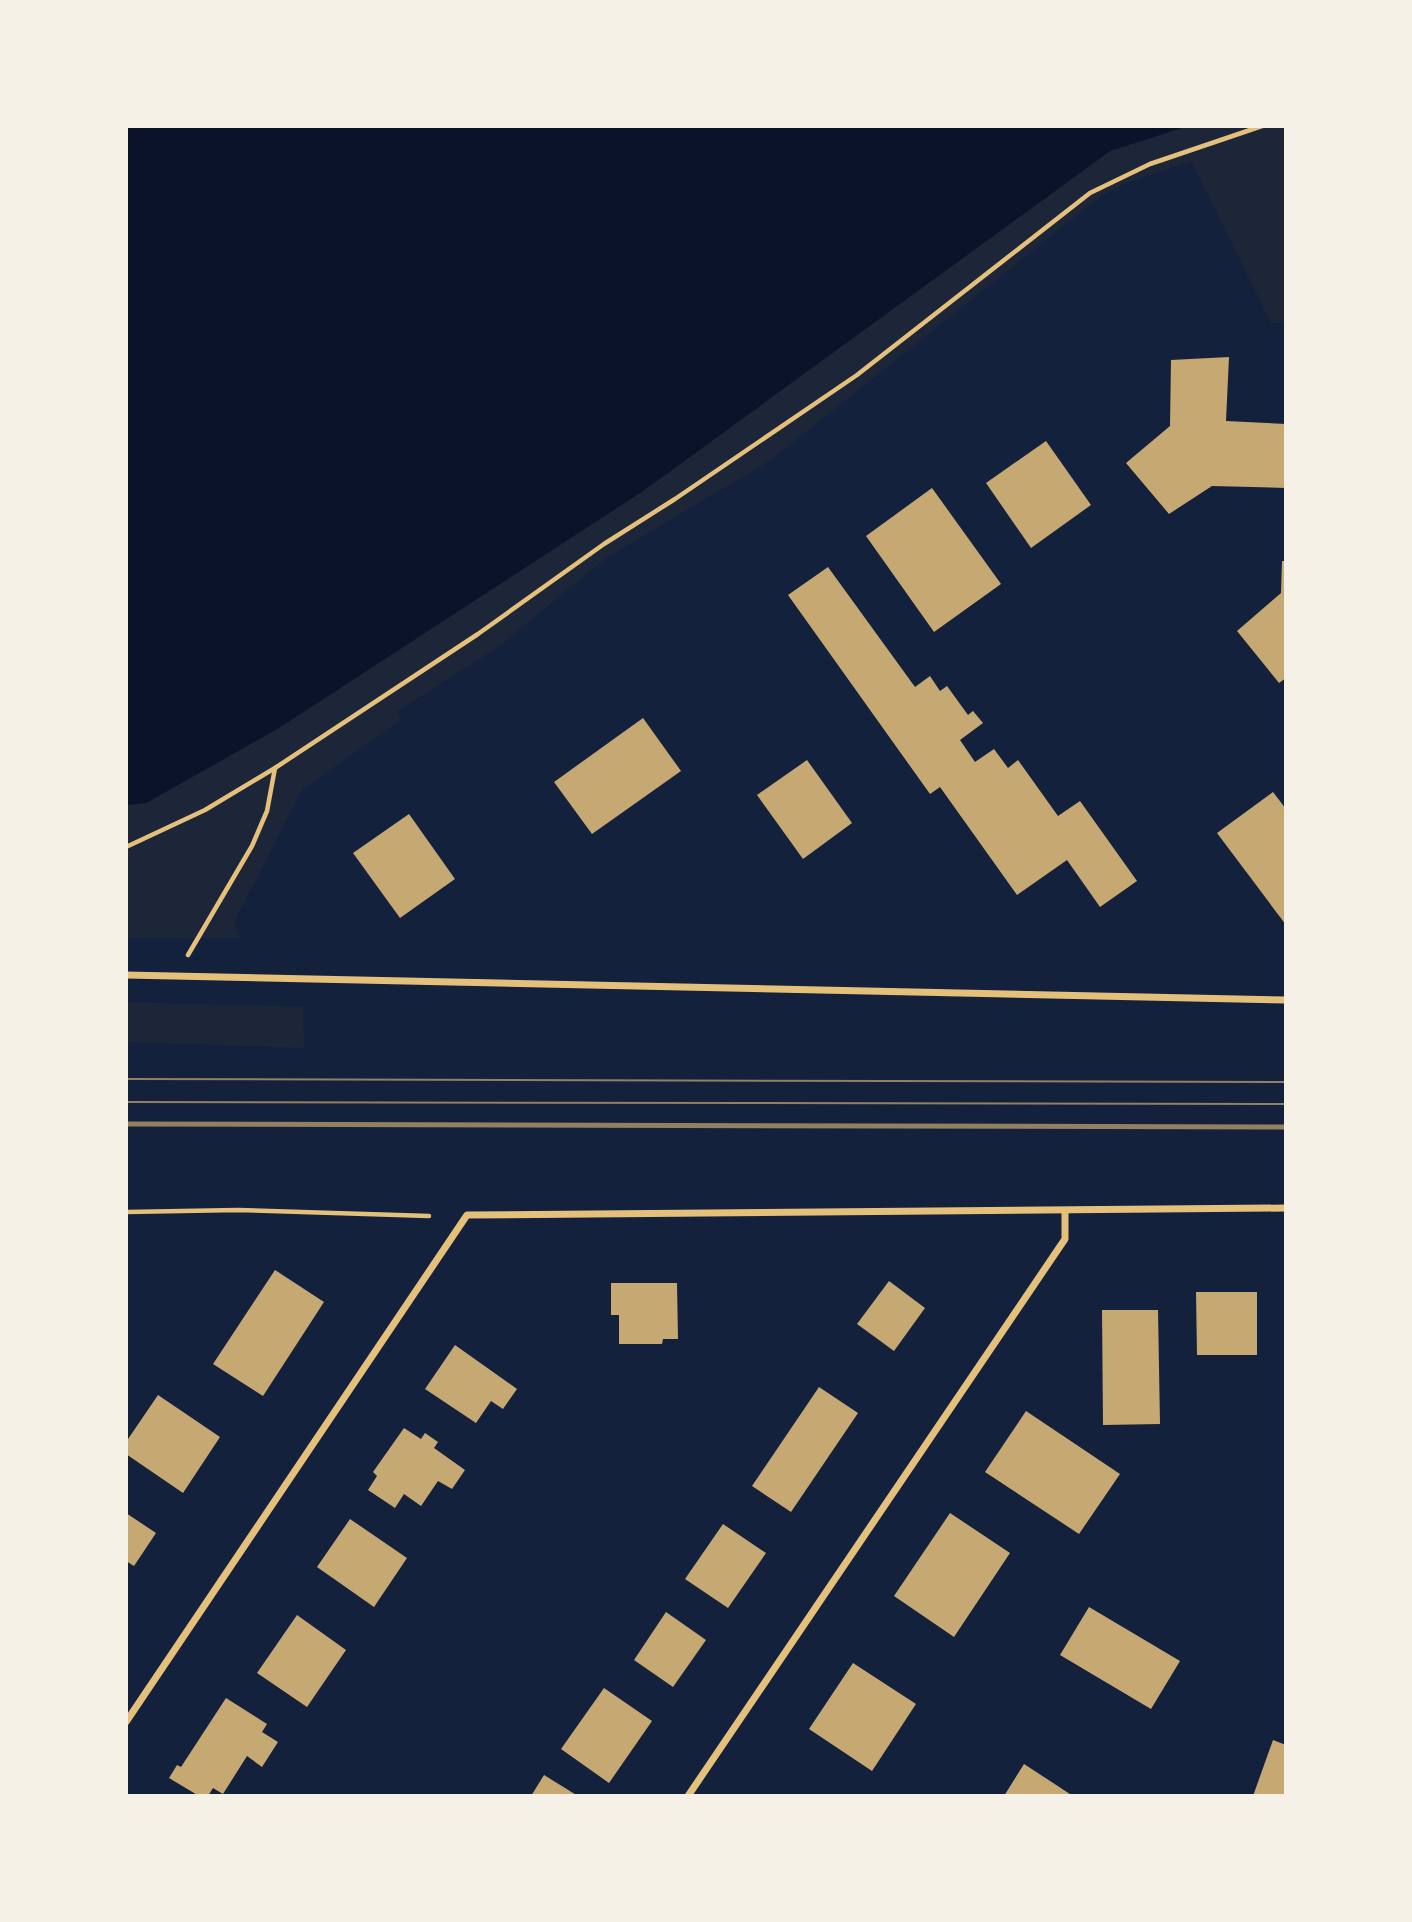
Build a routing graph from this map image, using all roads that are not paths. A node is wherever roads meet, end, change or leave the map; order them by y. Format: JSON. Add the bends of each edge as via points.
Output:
{"nodes":[{"id":1,"x":126,"y":975,"type":"edge"},
{"id":2,"x":1286,"y":1000,"type":"edge"},
{"id":3,"x":1286,"y":1209,"type":"edge"},
{"id":4,"x":1065,"y":1211,"type":"junction"},
{"id":5,"x":126,"y":1722,"type":"edge"},
{"id":6,"x":688,"y":1796,"type":"edge"}],
"edges":[{"from":1,"to":2,"type":"street"},
{"from":3,"to":4,"type":"street"},
{"from":4,"to":5,"type":"street","via":[[467,1215]]},
{"from":4,"to":6,"type":"street","via":[[1065,1239]]}]}
